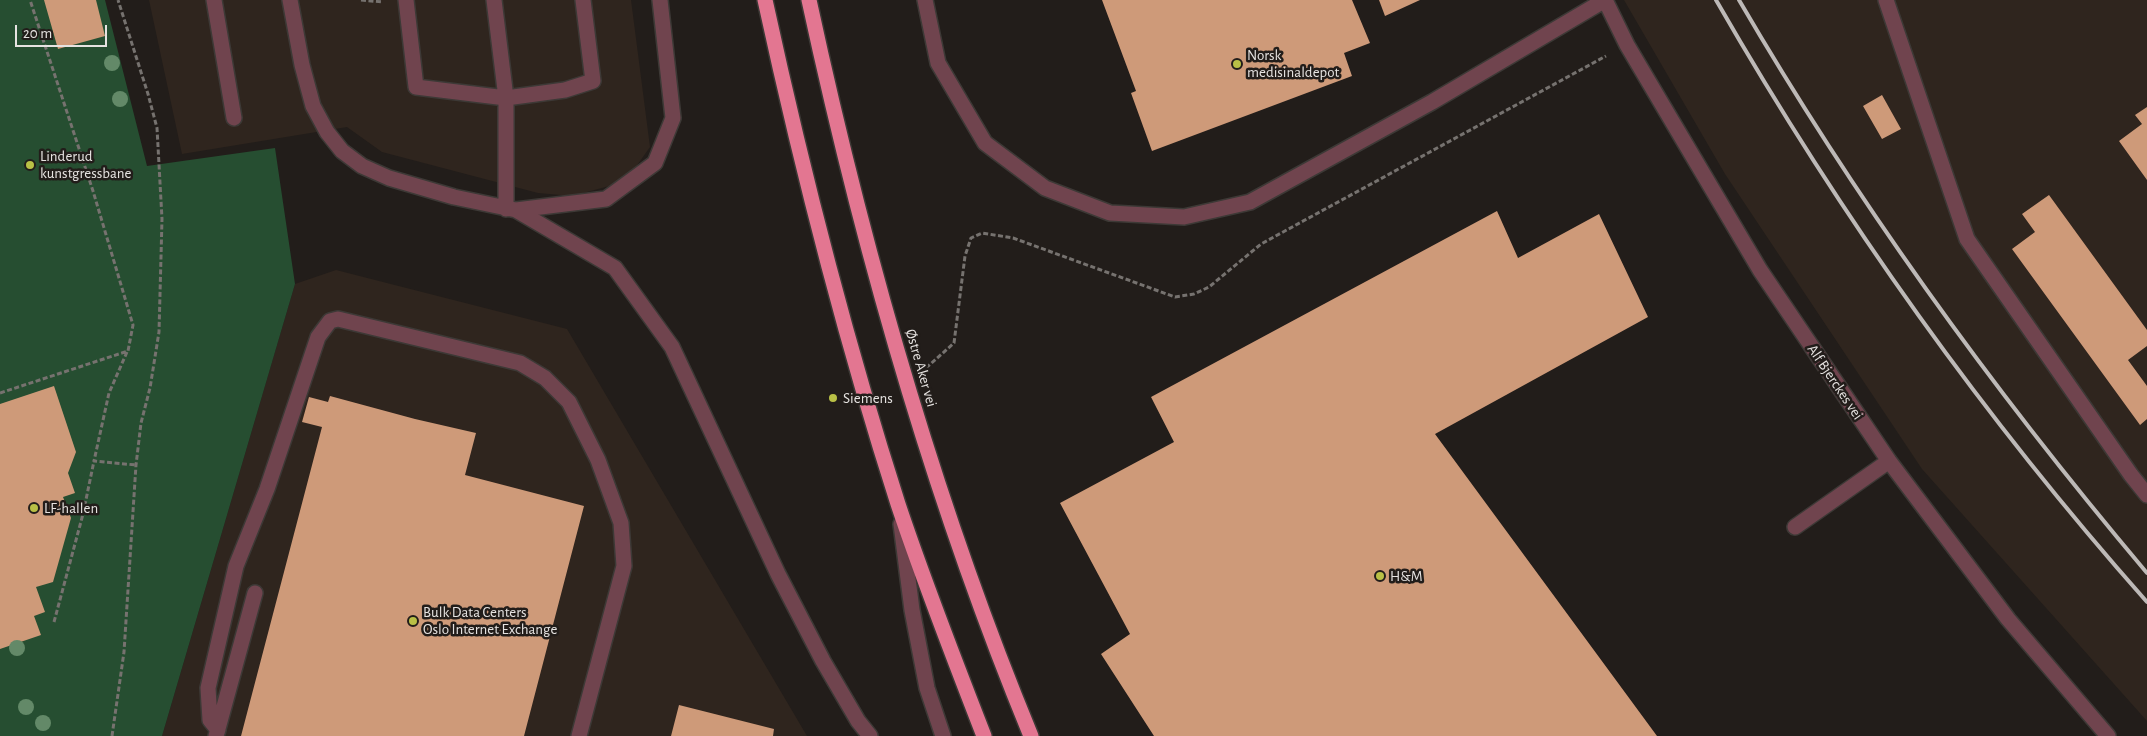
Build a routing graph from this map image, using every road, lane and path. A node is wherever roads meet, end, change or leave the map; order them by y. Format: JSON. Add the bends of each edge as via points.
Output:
{"nodes":[{"id":1,"x":30,"y":0,"type":"edge"},
{"id":2,"x":118,"y":0,"type":"edge"},
{"id":3,"x":214,"y":0,"type":"edge"},
{"id":4,"x":290,"y":0,"type":"edge"},
{"id":5,"x":406,"y":0,"type":"edge"},
{"id":6,"x":494,"y":0,"type":"edge"},
{"id":7,"x":583,"y":0,"type":"edge"},
{"id":8,"x":660,"y":0,"type":"edge"},
{"id":9,"x":765,"y":0,"type":"edge"},
{"id":10,"x":809,"y":0,"type":"edge"},
{"id":11,"x":925,"y":0,"type":"edge"},
{"id":12,"x":1605,"y":0,"type":"edge"},
{"id":13,"x":1886,"y":0,"type":"edge"},
{"id":14,"x":506,"y":98,"type":"junction"},
{"id":15,"x":234,"y":118,"type":"dead end"},
{"id":16,"x":511,"y":209,"type":"junction"},
{"id":17,"x":128,"y":351,"type":"junction"},
{"id":18,"x":0,"y":393,"type":"edge"},
{"id":19,"x":94,"y":461,"type":"junction"},
{"id":20,"x":1888,"y":462,"type":"junction"},
{"id":21,"x":136,"y":465,"type":"junction"},
{"id":22,"x":2147,"y":495,"type":"edge"},
{"id":23,"x":899,"y":505,"type":"junction"},
{"id":24,"x":1794,"y":527,"type":"dead end"},
{"id":25,"x":255,"y":593,"type":"dead end"},
{"id":26,"x":54,"y":622,"type":"dead end"},
{"id":27,"x":217,"y":733,"type":"edge"},
{"id":28,"x":112,"y":736,"type":"edge"},
{"id":29,"x":579,"y":736,"type":"edge"},
{"id":30,"x":870,"y":736,"type":"edge"},
{"id":31,"x":943,"y":736,"type":"edge"},
{"id":32,"x":984,"y":736,"type":"edge"},
{"id":33,"x":1031,"y":736,"type":"edge"},
{"id":34,"x":2108,"y":736,"type":"edge"}],
"edges":[{"from":1,"to":17,"type":"path","via":[[133,325]]},
{"from":2,"to":21,"type":"path","via":[[148,94],[160,162],[159,332],[150,388],[140,423]]},
{"from":3,"to":15,"type":"lane"},
{"from":4,"to":16,"type":"lane","via":[[313,106],[342,151],[362,166],[389,178]]},
{"from":5,"to":14,"type":"lane","via":[[416,87]]},
{"from":6,"to":14,"type":"lane"},
{"from":7,"to":14,"type":"lane","via":[[593,81],[565,90]]},
{"from":8,"to":16,"type":"lane","via":[[673,118],[655,162],[606,199]]},
{"from":9,"to":23,"type":"highway","via":[[824,246]]},
{"from":10,"to":33,"type":"highway","name":"Østre Aker vei","via":[[828,89],[903,371],[977,597]]},
{"from":11,"to":12,"type":"lane","via":[[938,63],[985,143],[1045,188],[1110,213],[1184,217],[1250,202],[1432,102]]},
{"from":12,"to":20,"type":"lane","name":"Alf Bjerckes vei","via":[[1627,45],[1760,270]]},
{"from":13,"to":22,"type":"lane","via":[[1967,239]]},
{"from":14,"to":16,"type":"lane"},
{"from":16,"to":30,"type":"lane","via":[[616,268],[672,347],[778,574],[823,661]]},
{"from":17,"to":18,"type":"path"},
{"from":17,"to":19,"type":"path","via":[[109,394]]},
{"from":19,"to":21,"type":"path"},
{"from":19,"to":26,"type":"path"},
{"from":20,"to":24,"type":"lane"},
{"from":20,"to":34,"type":"lane","name":"Alf Bjerckes vei","via":[[2008,619]]},
{"from":21,"to":28,"type":"path","via":[[124,652]]},
{"from":23,"to":31,"type":"lane","via":[[927,688]]},
{"from":23,"to":32,"type":"highway"},
{"from":25,"to":27,"type":"lane"},
{"from":27,"to":29,"type":"lane","via":[[210,720],[208,688],[236,566],[318,337],[330,321],[338,319],[520,364],[545,378],[569,402],[598,460],[621,523],[624,566]]}]}
